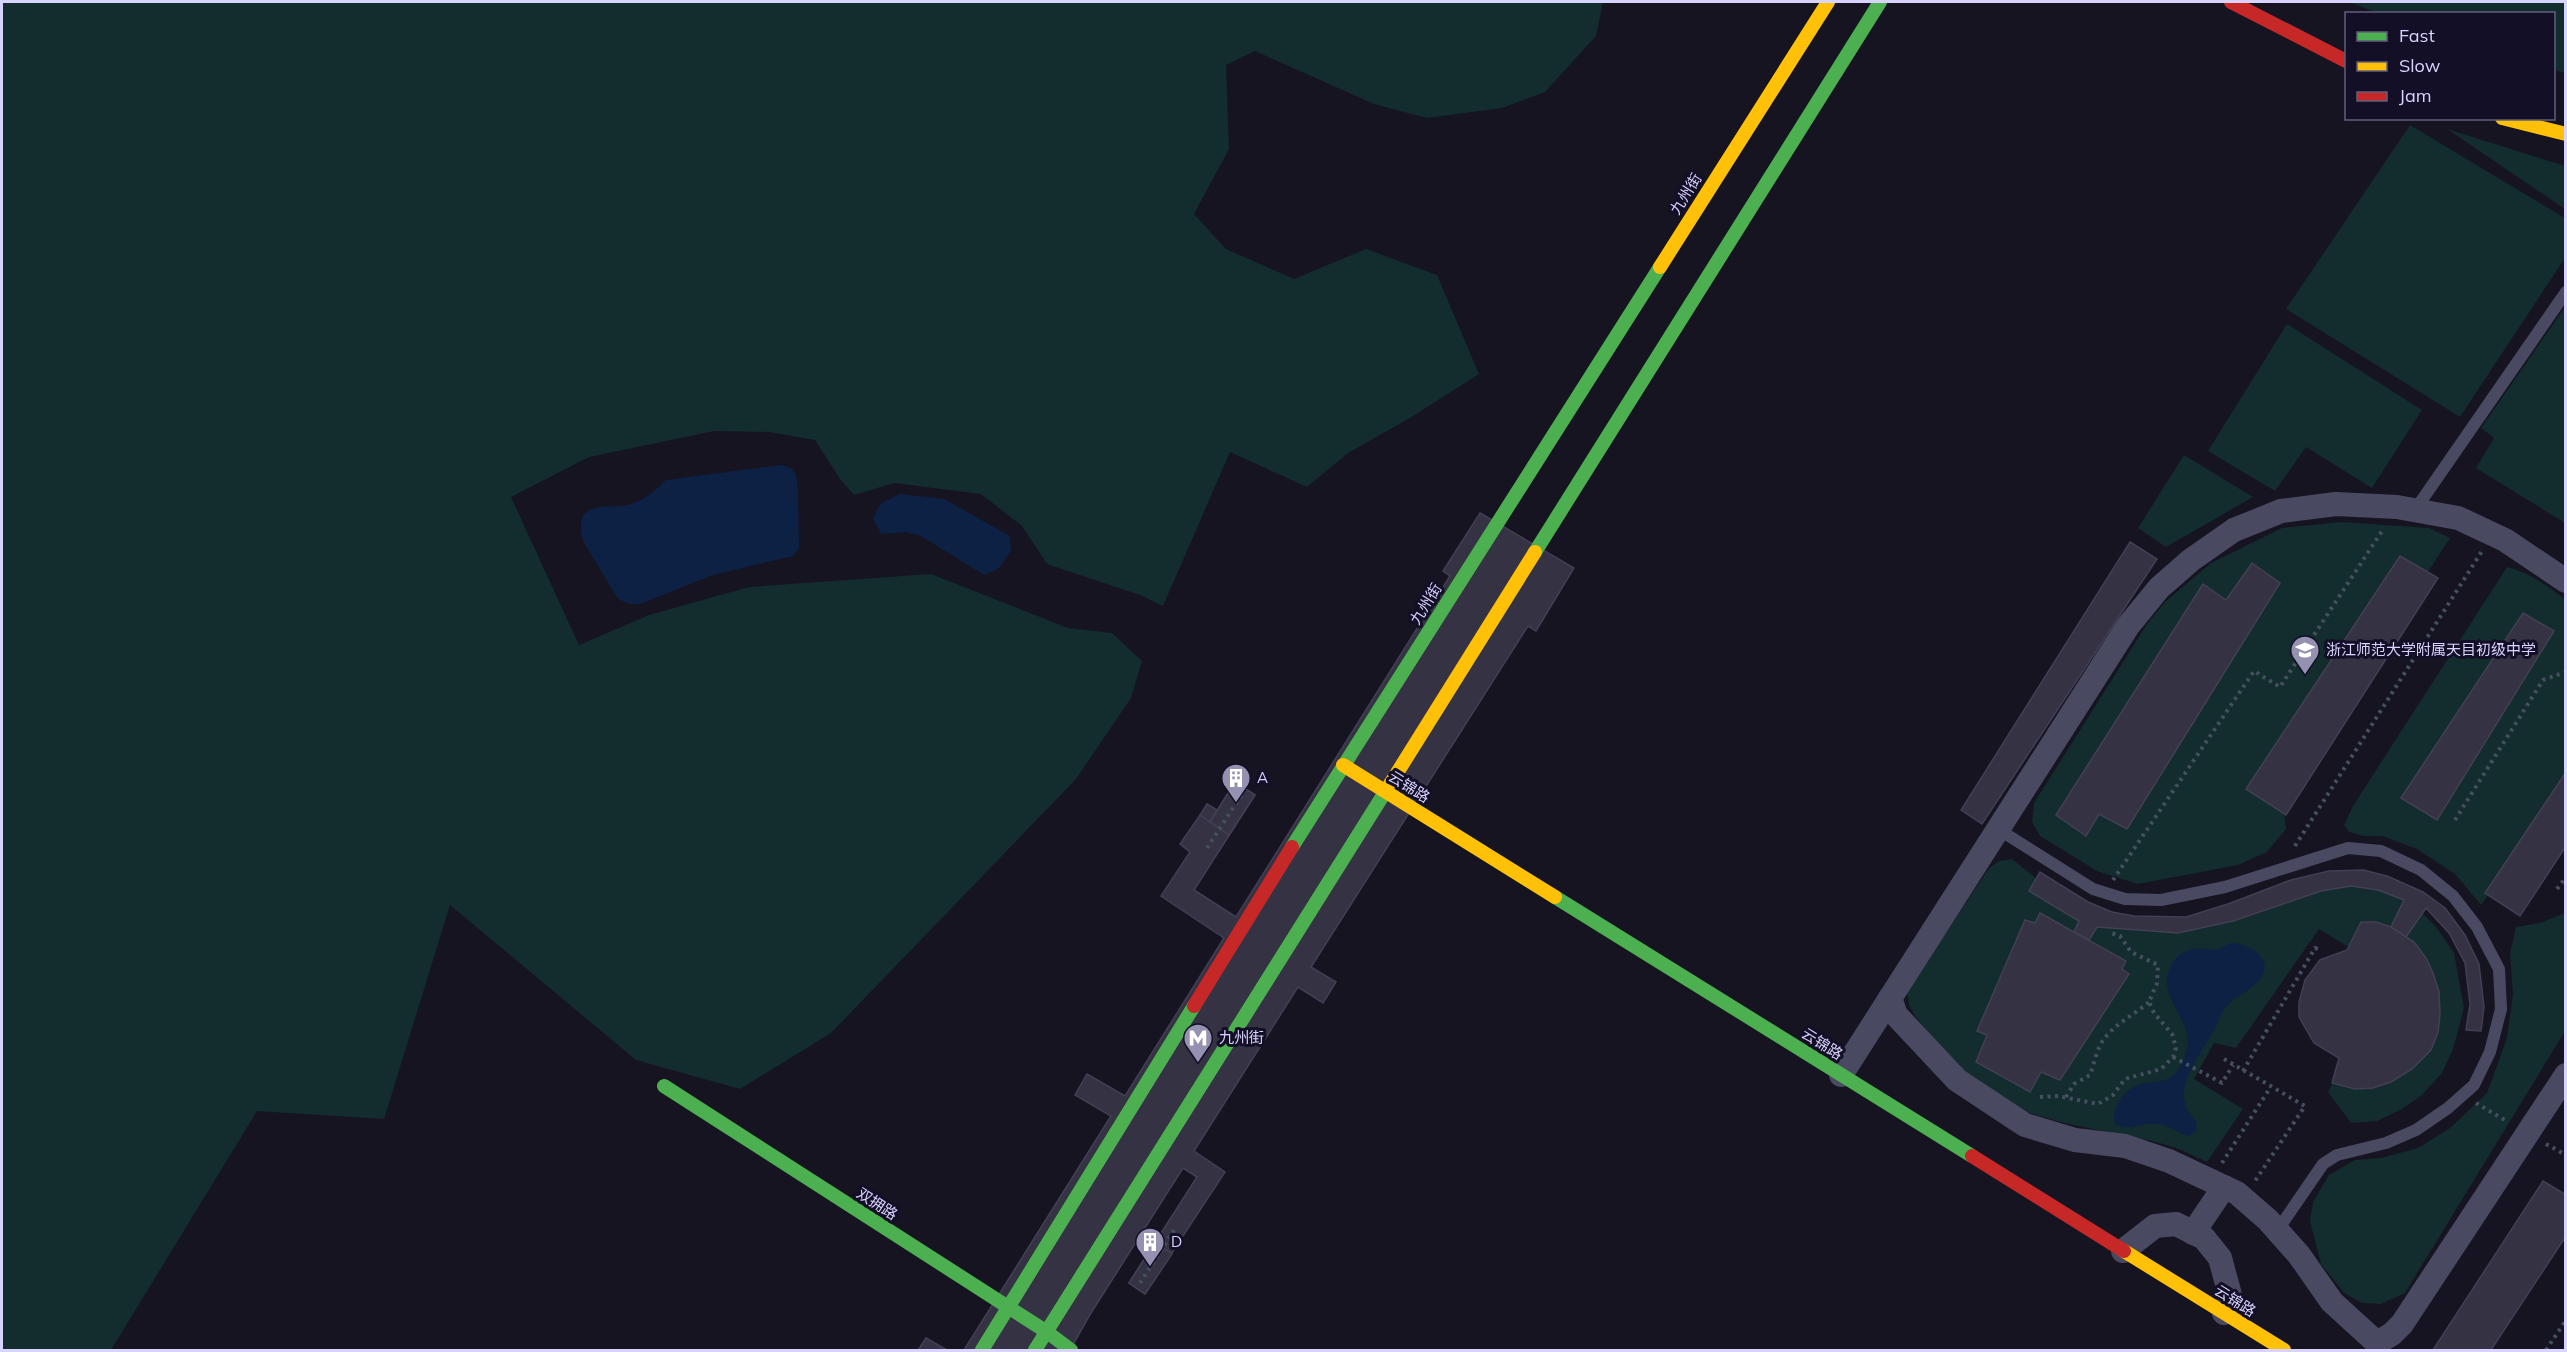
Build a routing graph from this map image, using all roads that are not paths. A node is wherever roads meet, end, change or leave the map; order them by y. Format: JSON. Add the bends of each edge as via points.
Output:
{"nodes":[{"id":1,"x":1828,"y":2,"type":"edge"},
{"id":2,"x":1880,"y":2,"type":"edge"},
{"id":3,"x":2231,"y":2,"type":"edge"},
{"id":4,"x":2345,"y":60,"type":"edge"},
{"id":5,"x":2510,"y":120,"type":"edge"},
{"id":6,"x":2565,"y":134,"type":"edge"},
{"id":7,"x":2565,"y":292,"type":"edge"},
{"id":8,"x":2406,"y":508,"type":"junction"},
{"id":9,"x":2565,"y":581,"type":"edge"},
{"id":10,"x":1343,"y":765,"type":"junction"},
{"id":11,"x":1385,"y":792,"type":"junction"},
{"id":12,"x":1998,"y":829,"type":"junction"},
{"id":13,"x":1890,"y":998,"type":"junction"},
{"id":14,"x":1872,"y":1026,"type":"junction"},
{"id":15,"x":1910,"y":1033,"type":"junction"},
{"id":16,"x":1840,"y":1075,"type":"junction"},
{"id":17,"x":2565,"y":1075,"type":"edge"},
{"id":18,"x":664,"y":1086,"type":"dead end"},
{"id":19,"x":2226,"y":1189,"type":"junction"},
{"id":20,"x":2277,"y":1231,"type":"junction"},
{"id":21,"x":2193,"y":1233,"type":"junction"},
{"id":22,"x":2123,"y":1251,"type":"junction"},
{"id":23,"x":1008,"y":1308,"type":"junction"},
{"id":24,"x":2224,"y":1313,"type":"junction"},
{"id":25,"x":1047,"y":1332,"type":"junction"},
{"id":26,"x":2381,"y":1346,"type":"edge"},
{"id":27,"x":981,"y":1350,"type":"edge"},
{"id":28,"x":1035,"y":1350,"type":"edge"},
{"id":29,"x":1071,"y":1350,"type":"edge"},
{"id":30,"x":2284,"y":1350,"type":"edge"}],
"edges":[{"from":1,"to":10,"type":"main road","name":"九州街"},
{"from":2,"to":11,"type":"main road"},
{"from":3,"to":4,"type":"main road"},
{"from":5,"to":6,"type":"main road"},
{"from":7,"to":8,"type":"lane"},
{"from":8,"to":9,"type":"street","via":[[2458,518],[2493,535]]},
{"from":8,"to":12,"type":"street","via":[[2336,504],[2281,511],[2234,530],[2191,560],[2159,588],[2128,626]]},
{"from":10,"to":11,"type":"main road","name":"云锦路"},
{"from":10,"to":23,"type":"main road","name":"九州街"},
{"from":11,"to":16,"type":"main road","name":"云锦路"},
{"from":11,"to":25,"type":"main road"},
{"from":12,"to":13,"type":"street"},
{"from":12,"to":20,"type":"lane","via":[[2092,889],[2125,899],[2161,900],[2225,887],[2348,848],[2381,851],[2421,870],[2453,896],[2476,927],[2499,969],[2501,1009],[2490,1052],[2474,1085],[2416,1130],[2386,1143],[2337,1155],[2323,1164]]},
{"from":13,"to":14,"type":"street"},
{"from":13,"to":15,"type":"street","via":[[1896,1015]]},
{"from":14,"to":15,"type":"street","via":[[1889,1026]]},
{"from":14,"to":16,"type":"street"},
{"from":15,"to":19,"type":"street","via":[[1957,1080],[2025,1125],[2075,1140],[2126,1146],[2169,1161]]},
{"from":16,"to":22,"type":"main road","name":"云锦路"},
{"from":17,"to":26,"type":"street","via":[[2402,1324]]},
{"from":18,"to":23,"type":"main road","name":"双拥路"},
{"from":19,"to":20,"type":"street"},
{"from":19,"to":21,"type":"street"},
{"from":20,"to":26,"type":"street","via":[[2332,1302]]},
{"from":21,"to":22,"type":"street","via":[[2176,1224],[2155,1226]]},
{"from":21,"to":24,"type":"street","via":[[2204,1238],[2220,1258],[2230,1294]]},
{"from":22,"to":24,"type":"main road","name":"云锦路"},
{"from":23,"to":25,"type":"main road","name":"双拥路"},
{"from":23,"to":27,"type":"main road","name":"九州街"},
{"from":24,"to":30,"type":"main road","name":"云锦路"},
{"from":25,"to":28,"type":"main road"},
{"from":25,"to":29,"type":"main road","name":"双拥路"}]}
